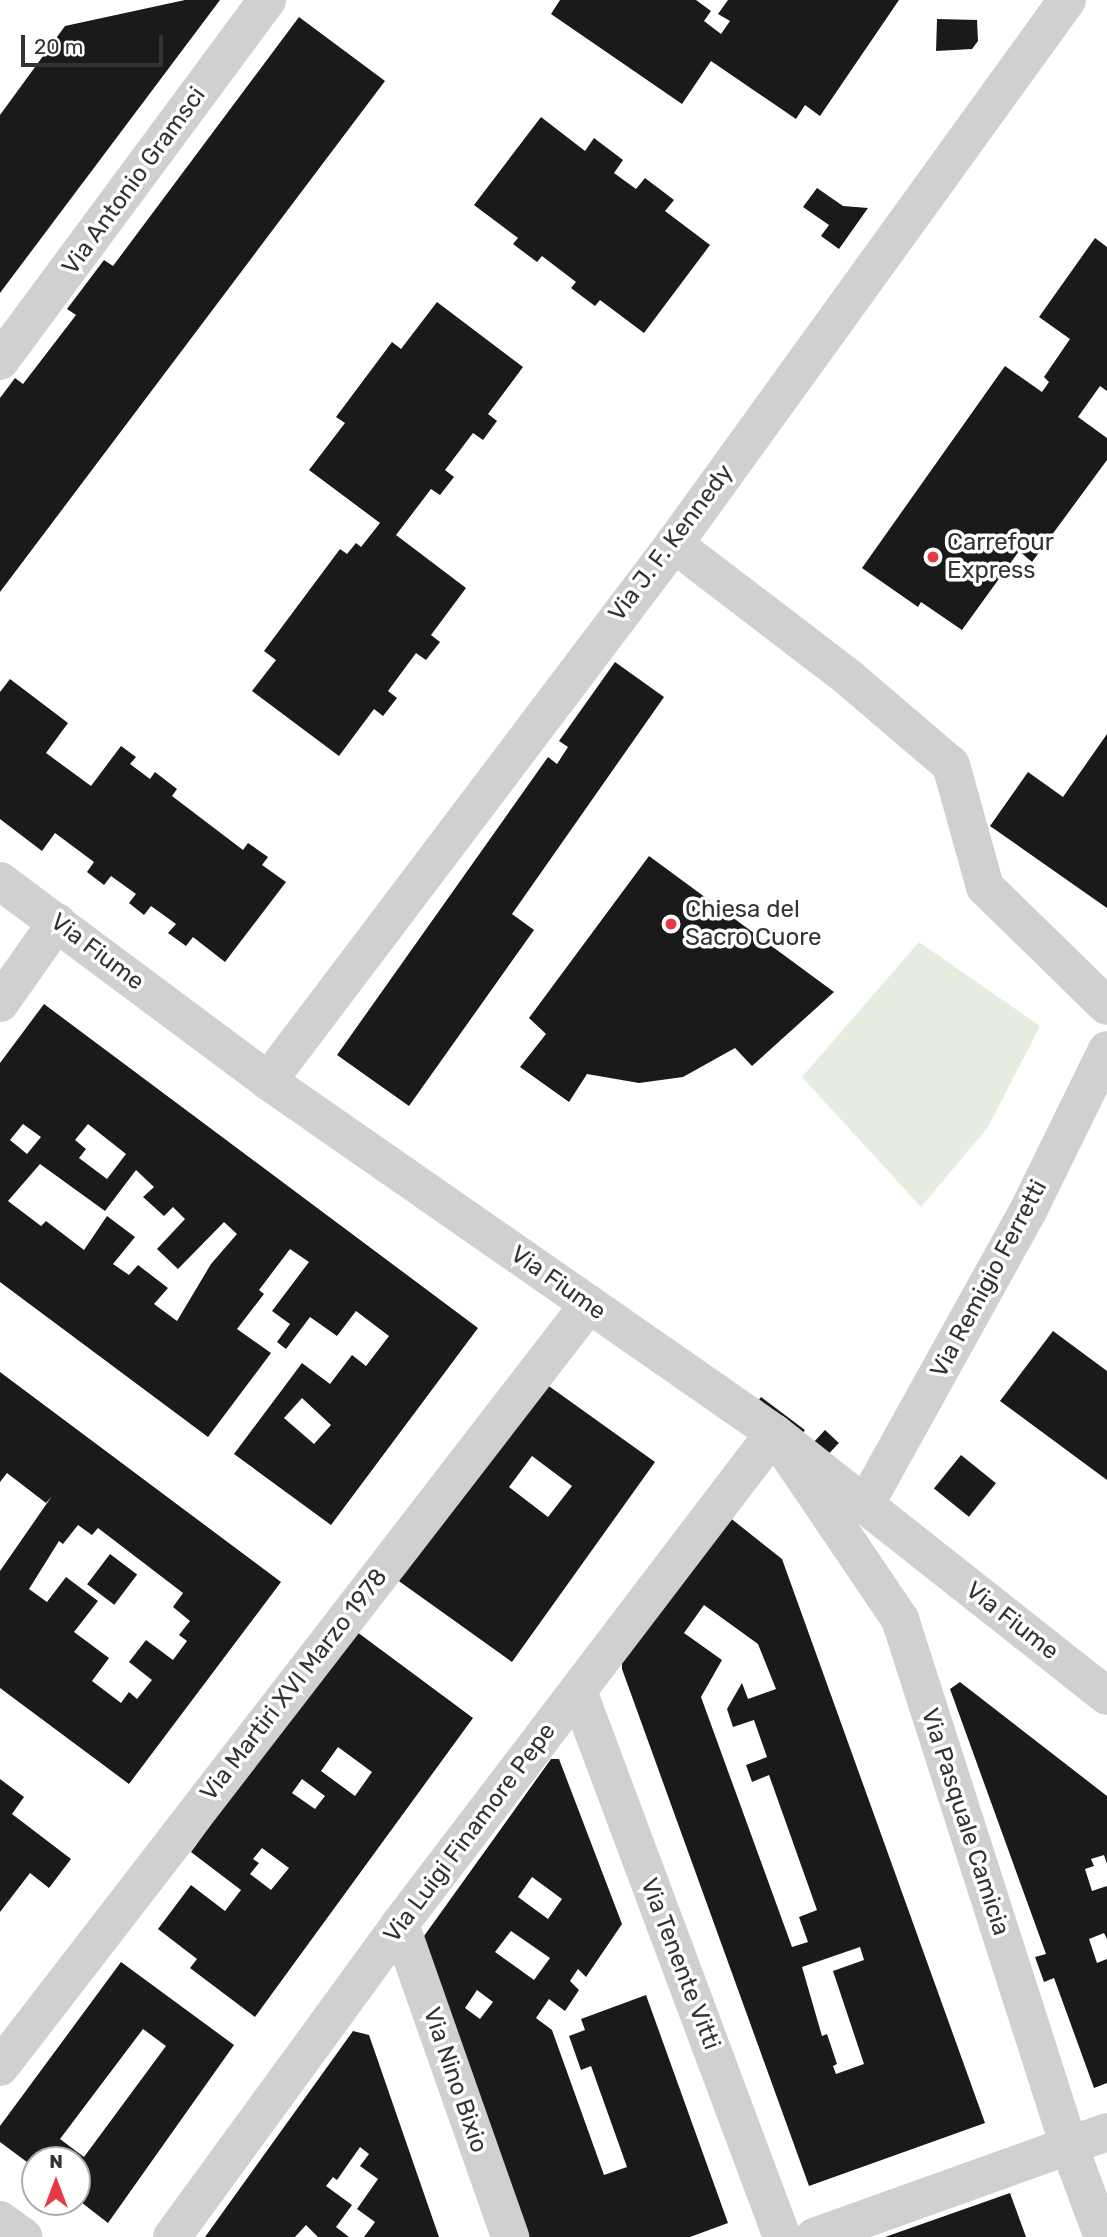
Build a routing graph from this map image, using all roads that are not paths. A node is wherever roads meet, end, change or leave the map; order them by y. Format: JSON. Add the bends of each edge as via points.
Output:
{"nodes":[{"id":1,"x":267,"y":0,"type":"edge"},
{"id":2,"x":1067,"y":0,"type":"edge"},
{"id":3,"x":0,"y":361,"type":"edge"},
{"id":4,"x":674,"y":544,"type":"junction"},
{"id":5,"x":0,"y":881,"type":"edge"},
{"id":6,"x":57,"y":922,"type":"junction"},
{"id":7,"x":0,"y":1003,"type":"edge"},
{"id":8,"x":1107,"y":1006,"type":"edge"},
{"id":9,"x":1107,"y":1050,"type":"edge"},
{"id":10,"x":268,"y":1081,"type":"junction"},
{"id":11,"x":589,"y":1304,"type":"junction"},
{"id":12,"x":774,"y":1433,"type":"junction"},
{"id":13,"x":865,"y":1505,"type":"junction"},
{"id":14,"x":578,"y":1691,"type":"junction"},
{"id":15,"x":1107,"y":1696,"type":"edge"},
{"id":16,"x":400,"y":1924,"type":"junction"},
{"id":17,"x":0,"y":2067,"type":"edge"},
{"id":18,"x":1107,"y":2133,"type":"edge"},
{"id":19,"x":1069,"y":2147,"type":"junction"},
{"id":20,"x":0,"y":2220,"type":"edge"},
{"id":21,"x":23,"y":2237,"type":"edge"},
{"id":22,"x":172,"y":2237,"type":"edge"},
{"id":23,"x":510,"y":2237,"type":"edge"},
{"id":24,"x":782,"y":2237,"type":"edge"},
{"id":25,"x":814,"y":2237,"type":"edge"},
{"id":26,"x":1103,"y":2237,"type":"edge"}],
"edges":[{"from":1,"to":3,"type":"street","name":"Via Antonio Gramsci"},
{"from":2,"to":4,"type":"street","name":"Via J. F. Kennedy"},
{"from":4,"to":8,"type":"street","via":[[849,678],[951,765],[985,887]]},
{"from":4,"to":10,"type":"street","name":"Via J. F. Kennedy"},
{"from":5,"to":6,"type":"street","name":"Via Fiume"},
{"from":6,"to":7,"type":"street"},
{"from":6,"to":10,"type":"street","name":"Via Fiume"},
{"from":9,"to":13,"type":"street","name":"Via Remigio Ferretti","via":[[1028,1211]]},
{"from":10,"to":11,"type":"street","name":"Via Fiume"},
{"from":11,"to":12,"type":"street","name":"Via Fiume"},
{"from":11,"to":17,"type":"street","name":"Via Martiri XVI Marzo 1978"},
{"from":12,"to":13,"type":"street","name":"Via Fiume"},
{"from":12,"to":14,"type":"street","name":"Via Luigi Finamore Pepe"},
{"from":12,"to":19,"type":"street","name":"Via Pasquale Camicia","via":[[900,1619]]},
{"from":13,"to":15,"type":"street","name":"Via Fiume"},
{"from":14,"to":16,"type":"street","name":"Via Luigi Finamore Pepe"},
{"from":14,"to":24,"type":"street","name":"Via Tenente Vitti"},
{"from":16,"to":22,"type":"street","name":"Via Luigi Finamore Pepe"},
{"from":16,"to":23,"type":"street","name":"Via Nino Bixio"},
{"from":18,"to":19,"type":"street"},
{"from":19,"to":25,"type":"street"},
{"from":19,"to":26,"type":"street","name":"Via Pasquale Camicia"},
{"from":20,"to":21,"type":"street"}]}
